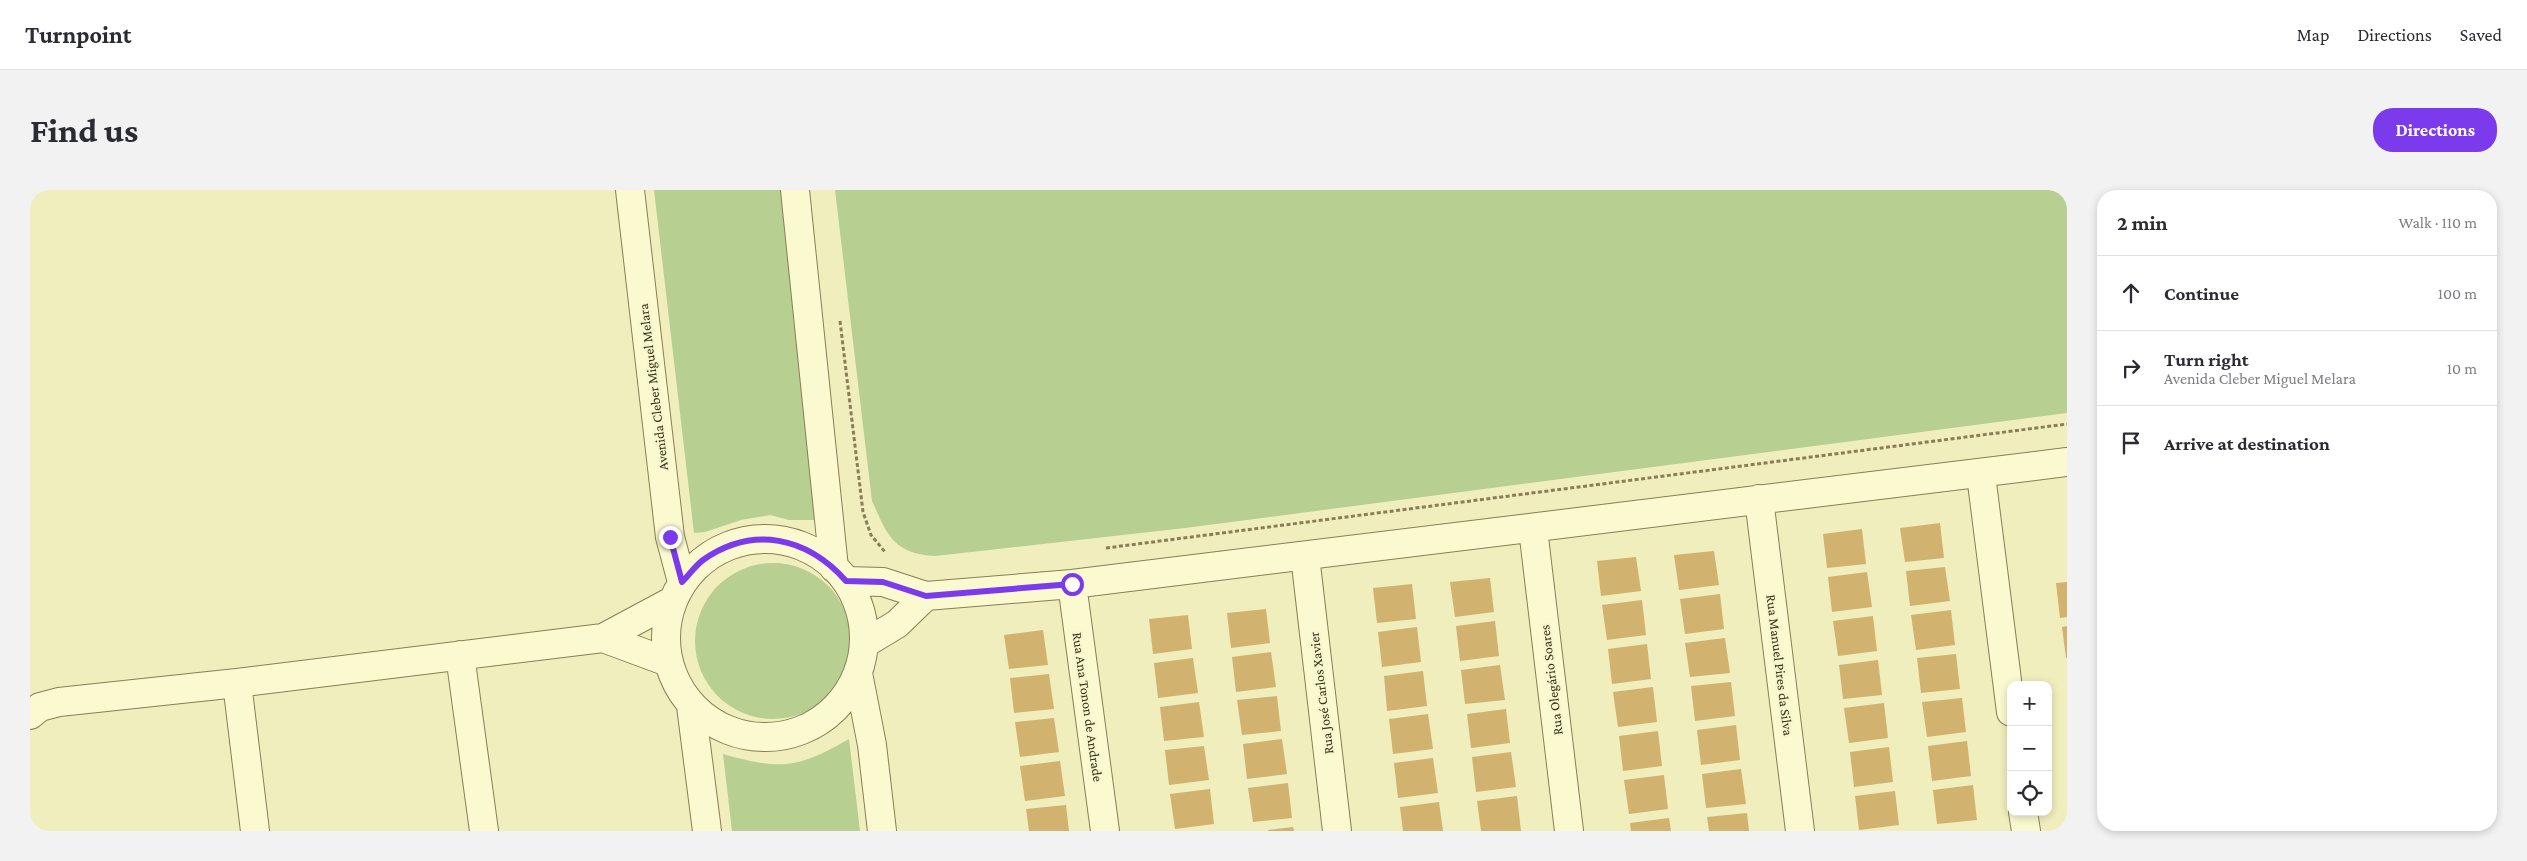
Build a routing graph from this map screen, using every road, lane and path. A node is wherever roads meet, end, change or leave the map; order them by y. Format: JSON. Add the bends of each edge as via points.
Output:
{"nodes":[{"id":1,"x":630,"y":190,"type":"edge"},
{"id":2,"x":795,"y":190,"type":"edge"},
{"id":3,"x":839,"y":314,"type":"dead end"},
{"id":4,"x":2067,"y":424,"type":"edge"},
{"id":5,"x":2067,"y":462,"type":"edge"},
{"id":6,"x":1981,"y":475,"type":"junction"},
{"id":7,"x":1759,"y":499,"type":"junction"},
{"id":8,"x":1533,"y":529,"type":"junction"},
{"id":9,"x":1101,"y":549,"type":"dead end"},
{"id":10,"x":889,"y":555,"type":"dead end"},
{"id":11,"x":1305,"y":556,"type":"junction"},
{"id":12,"x":840,"y":574,"type":"junction"},
{"id":13,"x":1072,"y":584,"type":"junction"},
{"id":14,"x":677,"y":592,"type":"junction"},
{"id":15,"x":926,"y":596,"type":"junction"},
{"id":16,"x":603,"y":638,"type":"junction"},
{"id":17,"x":864,"y":644,"type":"junction"},
{"id":18,"x":460,"y":655,"type":"junction"},
{"id":19,"x":668,"y":662,"type":"junction"},
{"id":20,"x":858,"y":673,"type":"junction"},
{"id":21,"x":2007,"y":681,"type":"edge"},
{"id":22,"x":236,"y":683,"type":"junction"},
{"id":23,"x":692,"y":706,"type":"junction"},
{"id":24,"x":30,"y":715,"type":"edge"},
{"id":25,"x":2024,"y":816,"type":"edge"},
{"id":26,"x":255,"y":831,"type":"edge"},
{"id":27,"x":484,"y":831,"type":"edge"},
{"id":28,"x":707,"y":831,"type":"edge"},
{"id":29,"x":882,"y":831,"type":"edge"},
{"id":30,"x":1105,"y":831,"type":"edge"},
{"id":31,"x":1337,"y":831,"type":"edge"},
{"id":32,"x":1569,"y":831,"type":"edge"},
{"id":33,"x":1800,"y":831,"type":"edge"},
{"id":34,"x":2026,"y":831,"type":"edge"}],
"edges":[{"from":1,"to":14,"type":"street","name":"Avenida Cleber Miguel Melara"},
{"from":2,"to":12,"type":"street"},
{"from":3,"to":10,"type":"path","via":[[863,512],[871,535]]},
{"from":4,"to":9,"type":"path"},
{"from":5,"to":6,"type":"street"},
{"from":6,"to":7,"type":"street"},
{"from":6,"to":21,"type":"street"},
{"from":7,"to":8,"type":"street"},
{"from":7,"to":33,"type":"street","name":"Rua Manuel Pires da Silva"},
{"from":8,"to":11,"type":"street"},
{"from":8,"to":32,"type":"street","name":"Rua Olegário Soares"},
{"from":11,"to":13,"type":"street"},
{"from":11,"to":31,"type":"street","name":"Rua José Carlos Xavier"},
{"from":12,"to":14,"type":"street","via":[[811,550],[783,540],[755,539],[726,546],[702,561]]},
{"from":12,"to":15,"type":"street","via":[[883,582]]},
{"from":12,"to":17,"type":"street","via":[[856,600]]},
{"from":13,"to":15,"type":"street"},
{"from":13,"to":30,"type":"street","name":"Rua Ana Tonon de Andrade"},
{"from":14,"to":16,"type":"street"},
{"from":14,"to":19,"type":"street","via":[[665,631]]},
{"from":15,"to":17,"type":"street","via":[[897,624]]},
{"from":16,"to":18,"type":"street"},
{"from":16,"to":19,"type":"street"},
{"from":17,"to":20,"type":"street"},
{"from":18,"to":22,"type":"street"},
{"from":18,"to":27,"type":"street"},
{"from":19,"to":23,"type":"street","via":[[677,685]]},
{"from":20,"to":23,"type":"street","via":[[844,698],[823,719],[798,733],[770,738],[741,735],[714,724]]},
{"from":20,"to":29,"type":"street","via":[[872,745]]},
{"from":22,"to":24,"type":"street","via":[[59,702],[40,707]]},
{"from":22,"to":26,"type":"street"},
{"from":23,"to":28,"type":"street"},
{"from":25,"to":34,"type":"street"}]}
